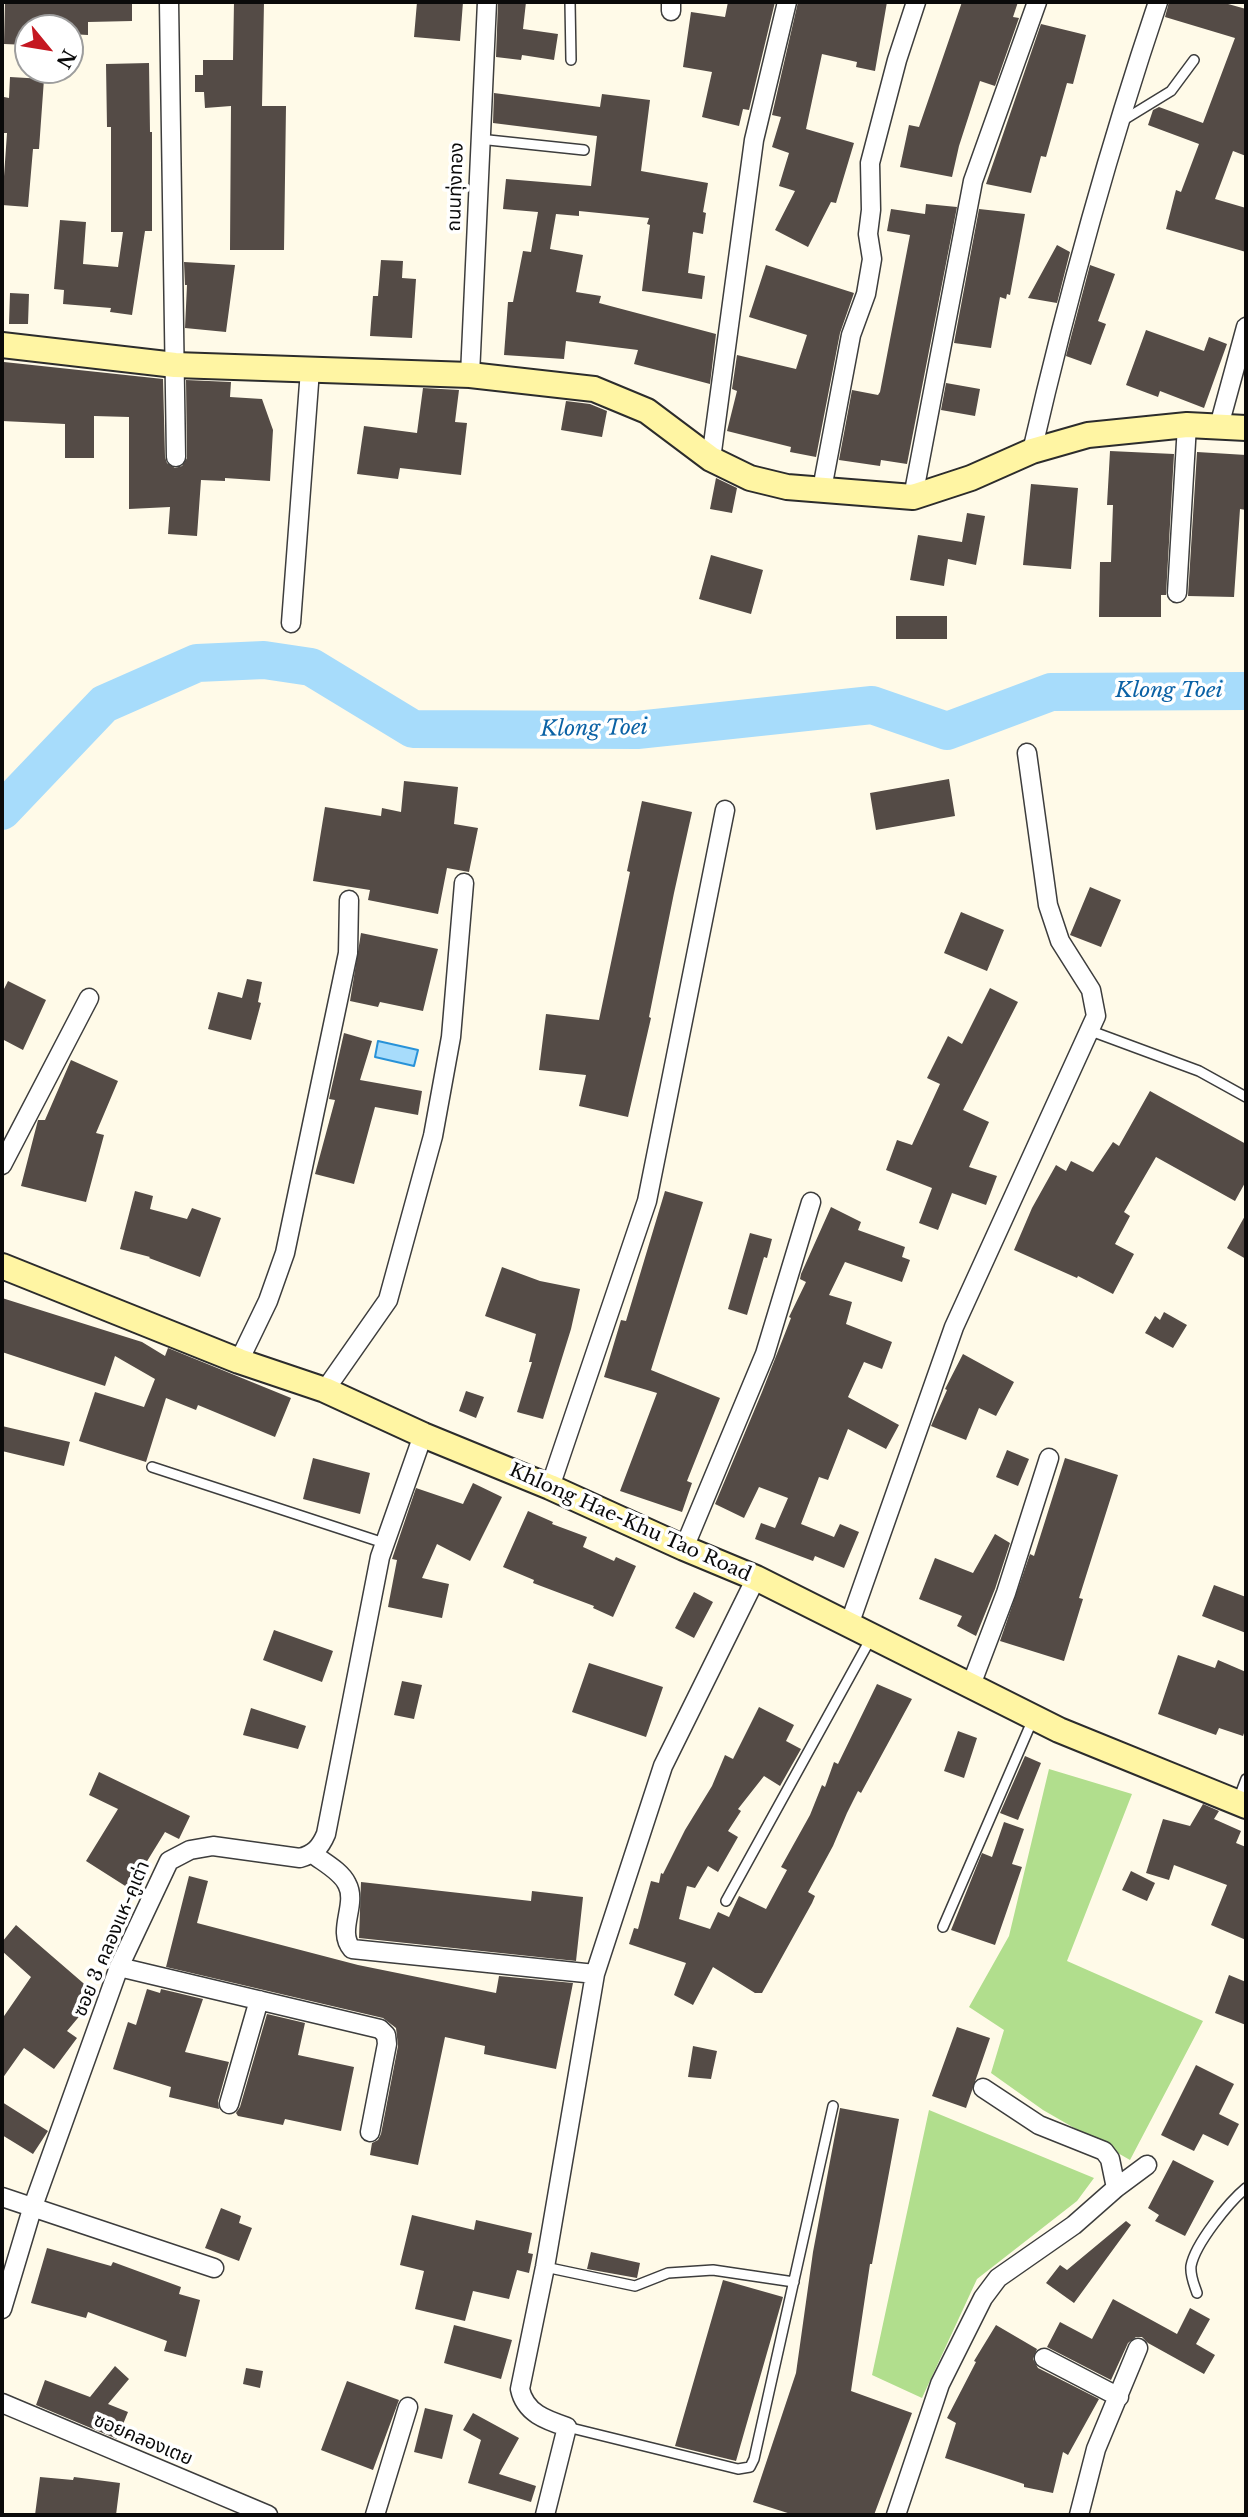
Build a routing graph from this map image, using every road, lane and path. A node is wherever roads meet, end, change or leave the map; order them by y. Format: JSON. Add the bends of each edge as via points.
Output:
{"nodes":[{"id":1,"x":169,"y":2,"type":"edge"},
{"id":2,"x":486,"y":2,"type":"edge"},
{"id":3,"x":570,"y":2,"type":"edge"},
{"id":4,"x":787,"y":2,"type":"edge"},
{"id":5,"x":916,"y":2,"type":"edge"},
{"id":6,"x":1037,"y":2,"type":"edge"},
{"id":7,"x":1158,"y":2,"type":"edge"},
{"id":8,"x":1194,"y":60,"type":"dead end"},
{"id":9,"x":571,"y":61,"type":"dead end"},
{"id":10,"x":1118,"y":124,"type":"junction"},
{"id":11,"x":479,"y":139,"type":"junction"},
{"id":12,"x":584,"y":150,"type":"dead end"},
{"id":13,"x":1246,"y":327,"type":"edge"},
{"id":14,"x":2,"y":345,"type":"edge"},
{"id":15,"x":175,"y":365,"type":"junction"},
{"id":16,"x":310,"y":370,"type":"junction"},
{"id":17,"x":470,"y":374,"type":"junction"},
{"id":18,"x":1187,"y":425,"type":"junction"},
{"id":19,"x":1219,"y":426,"type":"junction"},
{"id":20,"x":1246,"y":428,"type":"edge"},
{"id":21,"x":1032,"y":451,"type":"junction"},
{"id":22,"x":176,"y":457,"type":"dead end"},
{"id":23,"x":711,"y":459,"type":"junction"},
{"id":24,"x":822,"y":489,"type":"junction"},
{"id":25,"x":913,"y":497,"type":"junction"},
{"id":26,"x":1177,"y":593,"type":"dead end"},
{"id":27,"x":291,"y":623,"type":"dead end"},
{"id":28,"x":1027,"y":753,"type":"dead end"},
{"id":29,"x":725,"y":810,"type":"dead end"},
{"id":30,"x":464,"y":883,"type":"dead end"},
{"id":31,"x":349,"y":900,"type":"dead end"},
{"id":32,"x":89,"y":998,"type":"dead end"},
{"id":33,"x":1091,"y":1031,"type":"junction"},
{"id":34,"x":1246,"y":1097,"type":"edge"},
{"id":35,"x":2,"y":1166,"type":"edge"},
{"id":36,"x":811,"y":1202,"type":"dead end"},
{"id":37,"x":2,"y":1266,"type":"edge"},
{"id":38,"x":239,"y":1361,"type":"junction"},
{"id":39,"x":325,"y":1390,"type":"junction"},
{"id":40,"x":423,"y":1435,"type":"junction"},
{"id":41,"x":1049,"y":1458,"type":"dead end"},
{"id":42,"x":152,"y":1467,"type":"dead end"},
{"id":43,"x":550,"y":1487,"type":"junction"},
{"id":44,"x":384,"y":1543,"type":"junction"},
{"id":45,"x":684,"y":1548,"type":"junction"},
{"id":46,"x":756,"y":1578,"type":"junction"},
{"id":47,"x":849,"y":1625,"type":"junction"},
{"id":48,"x":872,"y":1637,"type":"junction"},
{"id":49,"x":971,"y":1685,"type":"junction"},
{"id":50,"x":1033,"y":1717,"type":"junction"},
{"id":51,"x":1246,"y":1779,"type":"edge"},
{"id":52,"x":1242,"y":1804,"type":"edge"},
{"id":53,"x":313,"y":1854,"type":"junction"},
{"id":54,"x":726,"y":1901,"type":"dead end"},
{"id":55,"x":943,"y":1927,"type":"dead end"},
{"id":56,"x":119,"y":1967,"type":"junction"},
{"id":57,"x":595,"y":1974,"type":"junction"},
{"id":58,"x":259,"y":2000,"type":"junction"},
{"id":59,"x":984,"y":2088,"type":"dead end"},
{"id":60,"x":229,"y":2104,"type":"dead end"},
{"id":61,"x":833,"y":2106,"type":"dead end"},
{"id":62,"x":370,"y":2132,"type":"dead end"},
{"id":63,"x":1147,"y":2165,"type":"dead end"},
{"id":64,"x":1116,"y":2188,"type":"junction"},
{"id":65,"x":1246,"y":2188,"type":"edge"},
{"id":66,"x":2,"y":2197,"type":"edge"},
{"id":67,"x":32,"y":2209,"type":"junction"},
{"id":68,"x":545,"y":2267,"type":"junction"},
{"id":69,"x":214,"y":2268,"type":"dead end"},
{"id":70,"x":794,"y":2282,"type":"junction"},
{"id":71,"x":1197,"y":2293,"type":"dead end"},
{"id":72,"x":2,"y":2309,"type":"edge"},
{"id":73,"x":1138,"y":2348,"type":"dead end"},
{"id":74,"x":1044,"y":2358,"type":"dead end"},
{"id":75,"x":1119,"y":2397,"type":"junction"},
{"id":76,"x":2,"y":2403,"type":"edge"},
{"id":77,"x":408,"y":2407,"type":"dead end"},
{"id":78,"x":567,"y":2427,"type":"junction"},
{"id":79,"x":268,"y":2515,"type":"edge"},
{"id":80,"x":375,"y":2515,"type":"edge"},
{"id":81,"x":545,"y":2515,"type":"edge"},
{"id":82,"x":896,"y":2515,"type":"edge"},
{"id":83,"x":1079,"y":2515,"type":"edge"}],
"edges":[{"from":1,"to":15,"type":"street"},
{"from":2,"to":11,"type":"street","name":"ถนนทุ่งทอง"},
{"from":3,"to":9,"type":"lane"},
{"from":4,"to":23,"type":"street","via":[[754,140]]},
{"from":5,"to":24,"type":"street","via":[[870,163],[872,259],[866,294],[851,335]]},
{"from":6,"to":25,"type":"street","via":[[973,181]]},
{"from":7,"to":10,"type":"street"},
{"from":8,"to":10,"type":"lane","via":[[1171,91]]},
{"from":10,"to":21,"type":"street","via":[[1058,338]]},
{"from":11,"to":12,"type":"lane"},
{"from":11,"to":17,"type":"street","name":"ถนนทุ่งทอง"},
{"from":13,"to":19,"type":"street"},
{"from":14,"to":15,"type":"street"},
{"from":15,"to":16,"type":"street"},
{"from":15,"to":22,"type":"street"},
{"from":16,"to":17,"type":"street"},
{"from":16,"to":27,"type":"street"},
{"from":17,"to":23,"type":"street","via":[[594,389],[647,411]]},
{"from":18,"to":19,"type":"street"},
{"from":18,"to":21,"type":"street","via":[[1088,435]]},
{"from":18,"to":26,"type":"street"},
{"from":19,"to":20,"type":"street"},
{"from":21,"to":25,"type":"street"},
{"from":23,"to":24,"type":"street","via":[[750,478]]},
{"from":24,"to":25,"type":"street"},
{"from":28,"to":33,"type":"street","via":[[1048,905],[1060,941],[1091,990],[1096,1016]]},
{"from":29,"to":43,"type":"street","via":[[647,1201]]},
{"from":30,"to":39,"type":"street","via":[[451,1037],[433,1136],[388,1300]]},
{"from":31,"to":38,"type":"street","via":[[348,953],[285,1253]]},
{"from":32,"to":35,"type":"street"},
{"from":33,"to":34,"type":"lane","via":[[1199,1071]]},
{"from":33,"to":47,"type":"street","via":[[954,1327]]},
{"from":36,"to":45,"type":"street","via":[[765,1354]]},
{"from":37,"to":38,"type":"street","name":"Khlong Hae-Khu Tao Road"},
{"from":38,"to":39,"type":"street","name":"Khlong Hae-Khu Tao Road"},
{"from":39,"to":40,"type":"street","name":"Khlong Hae-Khu Tao Road"},
{"from":40,"to":43,"type":"street","name":"Khlong Hae-Khu Tao Road"},
{"from":40,"to":44,"type":"street"},
{"from":41,"to":49,"type":"street"},
{"from":42,"to":44,"type":"lane"},
{"from":43,"to":45,"type":"street","name":"Khlong Hae-Khu Tao Road"},
{"from":44,"to":53,"type":"street","via":[[326,1834]]},
{"from":45,"to":46,"type":"street","name":"Khlong Hae-Khu Tao Road"},
{"from":46,"to":47,"type":"street","name":"Khlong Hae-Khu Tao Road"},
{"from":46,"to":57,"type":"street","via":[[663,1766]]},
{"from":47,"to":48,"type":"street","name":"Khlong Hae-Khu Tao Road"},
{"from":48,"to":49,"type":"street","name":"Khlong Hae-Khu Tao Road"},
{"from":48,"to":54,"type":"lane"},
{"from":49,"to":50,"type":"street","name":"Khlong Hae-Khu Tao Road"},
{"from":50,"to":52,"type":"street","name":"Khlong Hae-Khu Tao Road"},
{"from":50,"to":55,"type":"lane"},
{"from":51,"to":52,"type":"lane"},
{"from":53,"to":56,"type":"street","name":"ซอย 3 คลองแห-คูเต่า","via":[[300,1858],[213,1846],[190,1850],[169,1861]]},
{"from":53,"to":57,"type":"street","via":[[348,1884],[351,1897],[345,1938],[352,1949]]},
{"from":56,"to":58,"type":"street"},
{"from":56,"to":67,"type":"street","name":"ซอย 3 คลองแห-คูเต่า"},
{"from":57,"to":68,"type":"street"},
{"from":58,"to":60,"type":"street"},
{"from":58,"to":62,"type":"street","via":[[380,2029],[386,2035]]},
{"from":59,"to":64,"type":"street","via":[[1039,2125],[1104,2151]]},
{"from":61,"to":70,"type":"lane"},
{"from":63,"to":64,"type":"street"},
{"from":64,"to":82,"type":"street","via":[[1074,2225],[998,2278],[983,2298],[940,2384]]},
{"from":65,"to":71,"type":"lane","via":[[1196,2252],[1191,2277]]},
{"from":66,"to":67,"type":"street"},
{"from":67,"to":69,"type":"street"},
{"from":67,"to":72,"type":"street","name":"ซอย 3 คลองแห-คูเต่า"},
{"from":68,"to":70,"type":"lane","via":[[635,2286],[668,2273],[713,2270]]},
{"from":68,"to":78,"type":"street","via":[[520,2389],[528,2409]]},
{"from":70,"to":78,"type":"lane","via":[[750,2467],[738,2469]]},
{"from":73,"to":75,"type":"street"},
{"from":74,"to":75,"type":"street"},
{"from":75,"to":83,"type":"street","via":[[1097,2449]]},
{"from":76,"to":79,"type":"street","name":"ซอยคลองเตย"},
{"from":77,"to":80,"type":"street"},
{"from":78,"to":81,"type":"street"}]}
